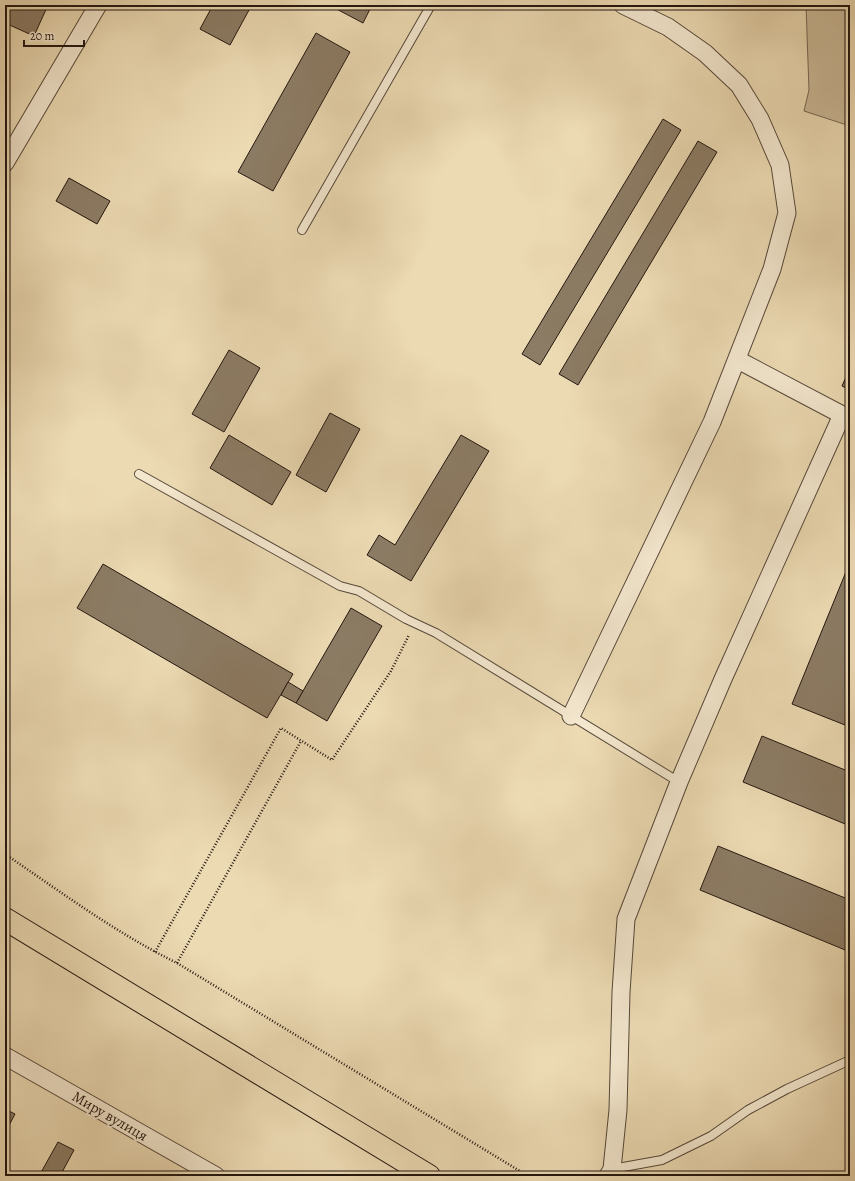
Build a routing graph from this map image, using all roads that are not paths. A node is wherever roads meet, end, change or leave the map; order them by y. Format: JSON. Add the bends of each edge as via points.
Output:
{"nodes":[{"id":1,"x":98,"y":5,"type":"edge"},
{"id":2,"x":431,"y":5,"type":"edge"},
{"id":3,"x":623,"y":5,"type":"edge"},
{"id":4,"x":651,"y":12,"type":"edge"},
{"id":5,"x":5,"y":163,"type":"edge"},
{"id":6,"x":302,"y":230,"type":"dead end"},
{"id":7,"x":738,"y":360,"type":"junction"},
{"id":8,"x":846,"y":417,"type":"edge"},
{"id":9,"x":139,"y":474,"type":"dead end"},
{"id":10,"x":571,"y":716,"type":"junction"},
{"id":11,"x":679,"y":782,"type":"junction"},
{"id":12,"x":5,"y":919,"type":"edge"},
{"id":13,"x":5,"y":1056,"type":"edge"},
{"id":14,"x":850,"y":1060,"type":"edge"},
{"id":15,"x":610,"y":1173,"type":"edge"},
{"id":16,"x":216,"y":1176,"type":"edge"},
{"id":17,"x":430,"y":1176,"type":"edge"}],
"edges":[{"from":1,"to":5,"type":"street"},
{"from":2,"to":6,"type":"lane"},
{"from":3,"to":4,"type":"street"},
{"from":4,"to":7,"type":"street","via":[[705,53],[739,85],[760,119],[780,165],[787,213],[772,269]]},
{"from":7,"to":8,"type":"street"},
{"from":7,"to":10,"type":"street","via":[[712,422]]},
{"from":8,"to":11,"type":"street","via":[[723,679]]},
{"from":9,"to":10,"type":"lane","via":[[340,586],[359,591],[436,633]]},
{"from":10,"to":11,"type":"lane"},
{"from":11,"to":15,"type":"street","via":[[626,919],[618,1110]]},
{"from":12,"to":17,"type":"main road"},
{"from":13,"to":16,"type":"street","name":"Миру вулиця"},
{"from":14,"to":15,"type":"lane","via":[[787,1089],[748,1110],[711,1136],[662,1160]]}]}
